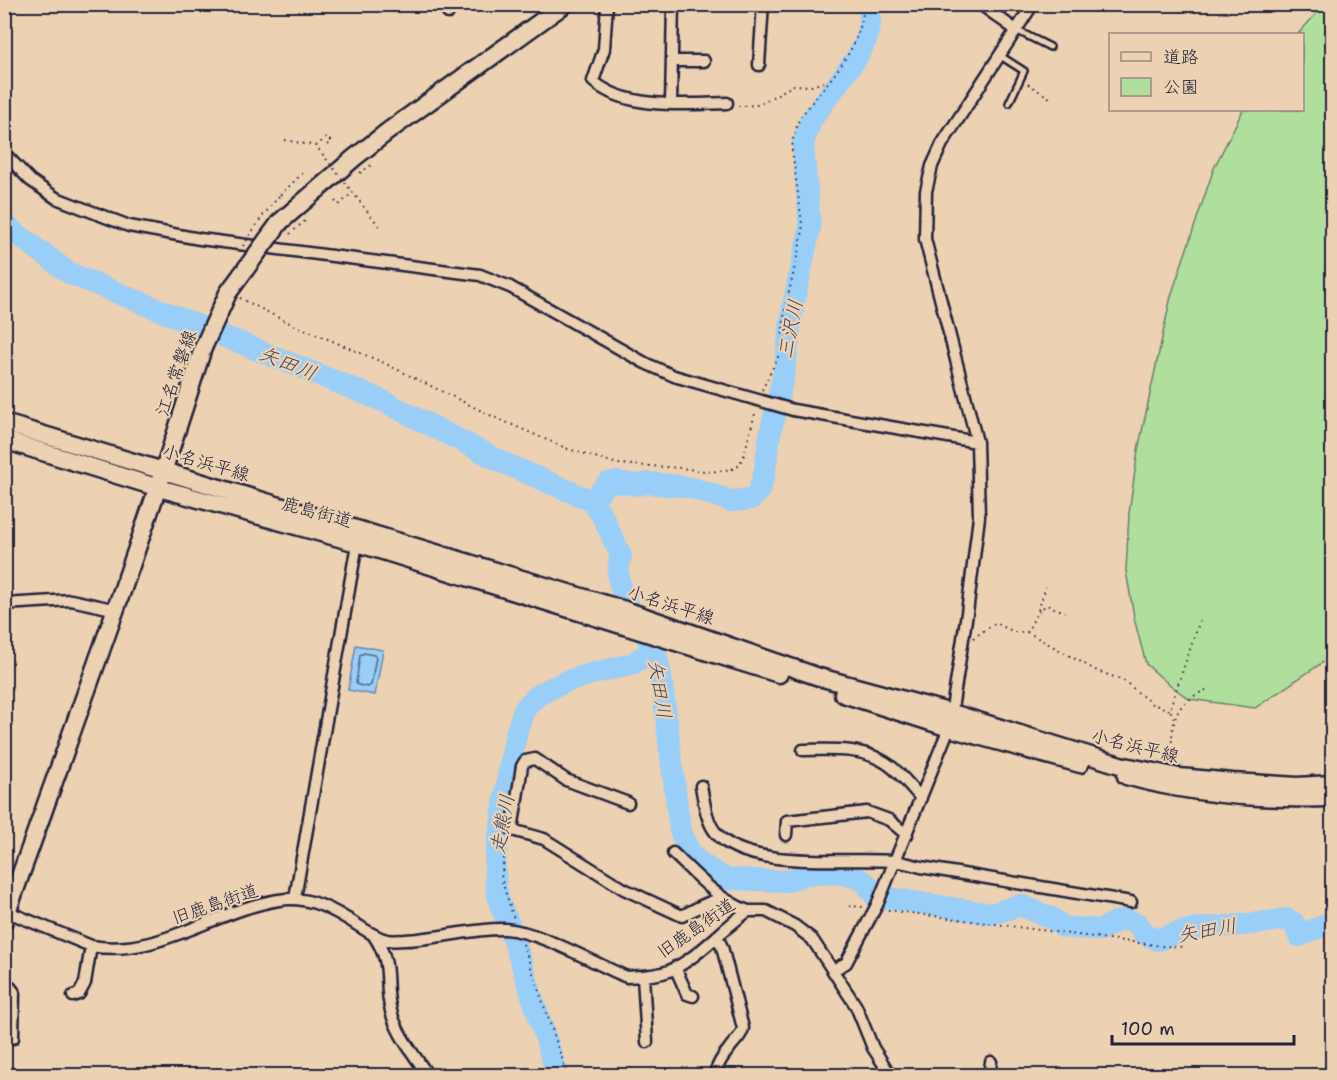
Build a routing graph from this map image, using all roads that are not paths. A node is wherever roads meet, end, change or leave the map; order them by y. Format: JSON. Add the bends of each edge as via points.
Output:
{"nodes":[{"id":1,"x":565,"y":4,"type":"edge"},
{"id":2,"x":607,"y":4,"type":"edge"},
{"id":3,"x":673,"y":4,"type":"edge"},
{"id":4,"x":763,"y":4,"type":"edge"},
{"id":5,"x":980,"y":4,"type":"edge"},
{"id":6,"x":1033,"y":4,"type":"edge"},
{"id":7,"x":1016,"y":30,"type":"junction"},
{"id":8,"x":1050,"y":47,"type":"dead end"},
{"id":9,"x":999,"y":56,"type":"junction"},
{"id":10,"x":672,"y":61,"type":"junction"},
{"id":11,"x":704,"y":61,"type":"dead end"},
{"id":12,"x":759,"y":65,"type":"dead end"},
{"id":13,"x":727,"y":103,"type":"road end"},
{"id":14,"x":1009,"y":103,"type":"dead end"},
{"id":15,"x":671,"y":104,"type":"junction"},
{"id":16,"x":4,"y":153,"type":"edge"},
{"id":17,"x":4,"y":423,"type":"edge"},
{"id":18,"x":4,"y":440,"type":"edge"},
{"id":19,"x":977,"y":442,"type":"junction"},
{"id":20,"x":165,"y":472,"type":"junction"},
{"id":21,"x":159,"y":488,"type":"junction"},
{"id":22,"x":359,"y":536,"type":"junction"},
{"id":23,"x":4,"y":604,"type":"edge"},
{"id":24,"x":117,"y":610,"type":"junction"},
{"id":25,"x":622,"y":617,"type":"joint"},
{"id":26,"x":951,"y":721,"type":"junction"},
{"id":27,"x":803,"y":750,"type":"dead end"},
{"id":28,"x":1332,"y":784,"type":"edge"},
{"id":29,"x":701,"y":786,"type":"dead end"},
{"id":30,"x":921,"y":798,"type":"junction"},
{"id":31,"x":1332,"y":798,"type":"edge"},
{"id":32,"x":628,"y":803,"type":"dead end"},
{"id":33,"x":786,"y":835,"type":"dead end"},
{"id":34,"x":907,"y":835,"type":"junction"},
{"id":35,"x":673,"y":853,"type":"dead end"},
{"id":36,"x":895,"y":865,"type":"junction"},
{"id":37,"x":4,"y":884,"type":"edge"},
{"id":38,"x":295,"y":898,"type":"junction"},
{"id":39,"x":725,"y":899,"type":"junction"},
{"id":40,"x":1131,"y":902,"type":"dead end"},
{"id":41,"x":748,"y":910,"type":"junction"},
{"id":42,"x":8,"y":911,"type":"edge"},
{"id":43,"x":374,"y":935,"type":"junction"},
{"id":44,"x":717,"y":936,"type":"junction"},
{"id":45,"x":91,"y":946,"type":"junction"},
{"id":46,"x":675,"y":967,"type":"junction"},
{"id":47,"x":833,"y":970,"type":"junction"},
{"id":48,"x":643,"y":976,"type":"junction"},
{"id":49,"x":4,"y":985,"type":"edge"},
{"id":50,"x":73,"y":996,"type":"dead end"},
{"id":51,"x":693,"y":996,"type":"dead end"},
{"id":52,"x":13,"y":1038,"type":"dead end"},
{"id":53,"x":647,"y":1042,"type":"dead end"},
{"id":54,"x":991,"y":1062,"type":"dead end"},
{"id":55,"x":890,"y":1075,"type":"edge"},
{"id":56,"x":428,"y":1076,"type":"edge"},
{"id":57,"x":714,"y":1076,"type":"edge"},
{"id":58,"x":989,"y":1076,"type":"edge"}],
"edges":[{"from":1,"to":20,"type":"main road","name":"江名常磐線","bridge":true,"via":[[387,132],[280,222],[228,293],[203,348]]},
{"from":2,"to":15,"type":"street","via":[[604,49],[593,81],[620,97]]},
{"from":3,"to":10,"type":"street"},
{"from":4,"to":12,"type":"street"},
{"from":5,"to":7,"type":"street"},
{"from":6,"to":7,"type":"street"},
{"from":7,"to":8,"type":"lane"},
{"from":7,"to":9,"type":"street"},
{"from":9,"to":14,"type":"lane","via":[[1024,71]]},
{"from":9,"to":19,"type":"street","via":[[942,144],[926,190],[925,238]]},
{"from":10,"to":11,"type":"street"},
{"from":10,"to":15,"type":"street"},
{"from":13,"to":15,"type":"street"},
{"from":16,"to":19,"type":"street","via":[[30,180],[56,198],[129,226],[200,239],[480,274],[666,373],[793,410]]},
{"from":17,"to":20,"type":"main road","name":"小名浜平線"},
{"from":18,"to":21,"type":"main road","name":"鹿島街道"},
{"from":19,"to":26,"type":"street","via":[[979,517]]},
{"from":20,"to":21,"type":"main road","name":"江名常磐線"},
{"from":20,"to":22,"type":"main road","name":"小名浜平線"},
{"from":21,"to":22,"type":"main road","name":"鹿島街道"},
{"from":21,"to":24,"type":"main road","name":"江名常磐線"},
{"from":22,"to":25,"type":"main road","name":"鹿島街道"},
{"from":22,"to":38,"type":"street"},
{"from":23,"to":24,"type":"street","via":[[71,600]]},
{"from":24,"to":42,"type":"main road","name":"江名常磐線"},
{"from":25,"to":26,"type":"main road","name":"小名浜平線"},
{"from":26,"to":28,"type":"main road","name":"小名浜平線","via":[[1169,775],[1297,786]]},
{"from":26,"to":30,"type":"street"},
{"from":26,"to":31,"type":"main road","name":"小名浜平線","via":[[1159,786],[1281,800]]},
{"from":27,"to":30,"type":"street","via":[[852,751],[881,760],[897,771]]},
{"from":29,"to":36,"type":"street","via":[[715,832],[747,852],[770,858]]},
{"from":30,"to":34,"type":"street"},
{"from":32,"to":39,"type":"street","via":[[566,780],[535,759],[525,761],[512,830],[544,839],[624,889],[682,916]]},
{"from":33,"to":34,"type":"street","via":[[787,821],[867,812],[889,820]]},
{"from":34,"to":36,"type":"street"},
{"from":35,"to":39,"type":"street"},
{"from":36,"to":40,"type":"street"},
{"from":36,"to":47,"type":"street","via":[[846,963]]},
{"from":37,"to":42,"type":"street"},
{"from":38,"to":43,"type":"street","name":"旧鹿島街道","via":[[325,906]]},
{"from":38,"to":45,"type":"street","name":"旧鹿島街道","via":[[252,905],[141,946]]},
{"from":39,"to":41,"type":"street"},
{"from":41,"to":44,"type":"street","name":"旧鹿島街道"},
{"from":41,"to":47,"type":"street","name":"旧鹿島街道","via":[[766,911],[795,926],[812,939]]},
{"from":42,"to":45,"type":"street","name":"旧鹿島街道"},
{"from":43,"to":48,"type":"street","name":"旧鹿島街道","via":[[388,940],[517,931],[627,977]]},
{"from":43,"to":56,"type":"street","via":[[386,958],[390,1010],[395,1024]]},
{"from":44,"to":46,"type":"street","name":"旧鹿島街道"},
{"from":44,"to":57,"type":"street","via":[[743,1028]]},
{"from":45,"to":50,"type":"street","via":[[85,983],[79,994]]},
{"from":46,"to":48,"type":"street","name":"旧鹿島街道"},
{"from":46,"to":51,"type":"street","via":[[687,994]]},
{"from":47,"to":55,"type":"street","name":"旧鹿島街道","via":[[856,1006],[873,1048]]},
{"from":48,"to":53,"type":"street"},
{"from":49,"to":52,"type":"street","via":[[15,992]]},
{"from":54,"to":58,"type":"street"}]}
